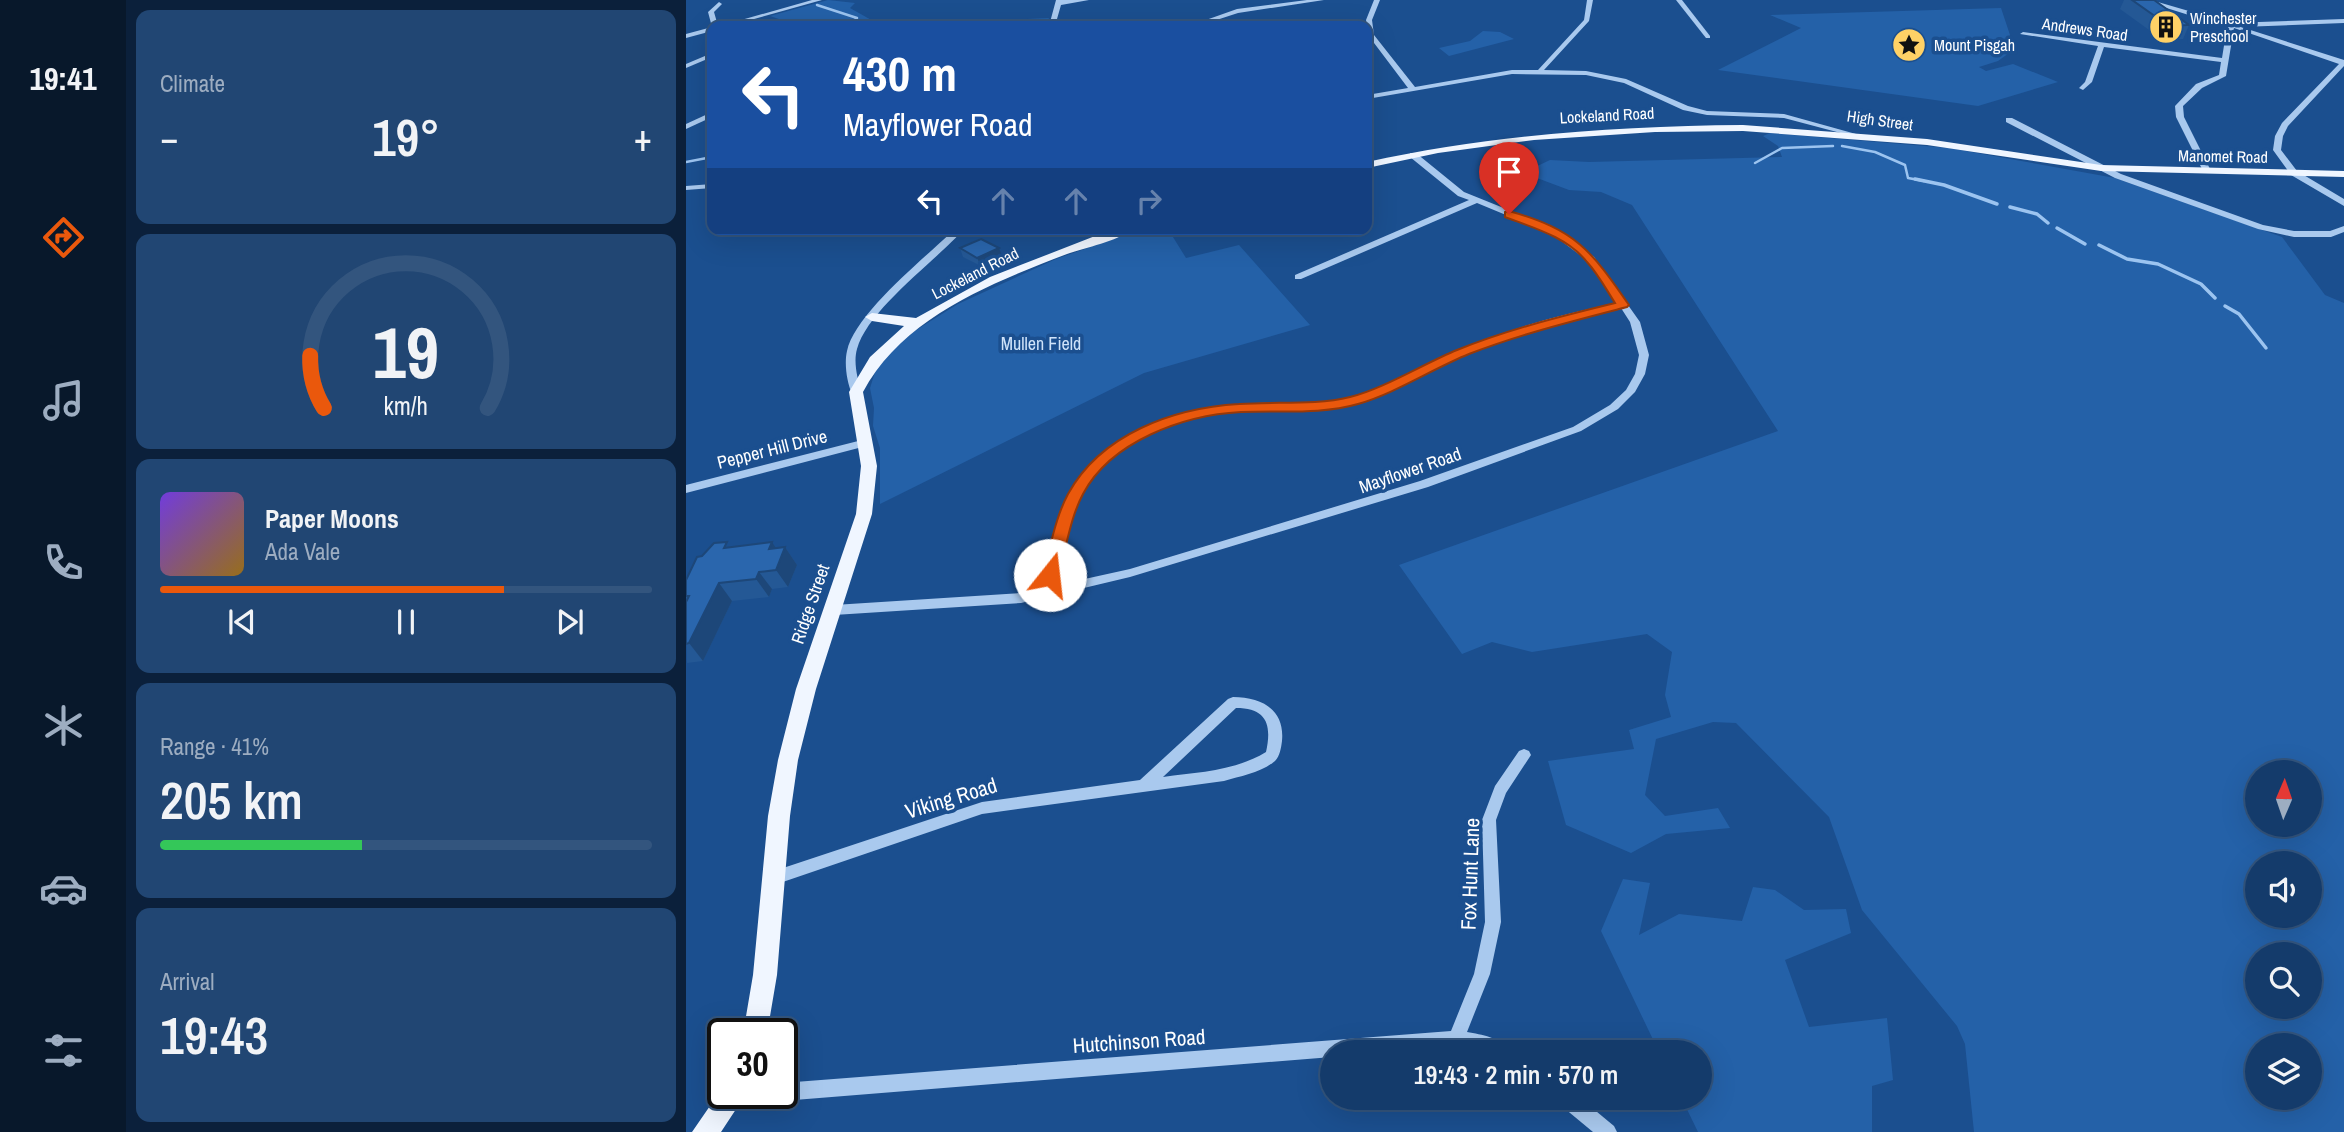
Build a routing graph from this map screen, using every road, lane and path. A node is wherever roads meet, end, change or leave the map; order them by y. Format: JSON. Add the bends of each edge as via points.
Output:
{"nodes":[{"id":1,"x":819,"y":0,"type":"edge"},
{"id":2,"x":1086,"y":0,"type":"edge"},
{"id":3,"x":1321,"y":0,"type":"edge"},
{"id":4,"x":1377,"y":0,"type":"edge"},
{"id":5,"x":1590,"y":0,"type":"edge"},
{"id":6,"x":1679,"y":0,"type":"edge"},
{"id":7,"x":2144,"y":0,"type":"edge"},
{"id":8,"x":1059,"y":1,"type":"edge"},
{"id":9,"x":719,"y":4,"type":"dead end"},
{"id":10,"x":2344,"y":20,"type":"edge"},
{"id":11,"x":713,"y":21,"type":"edge"},
{"id":12,"x":741,"y":21,"type":"edge"},
{"id":13,"x":1053,"y":21,"type":"edge"},
{"id":14,"x":1207,"y":21,"type":"edge"},
{"id":15,"x":1369,"y":21,"type":"edge"},
{"id":16,"x":2231,"y":25,"type":"junction"},
{"id":17,"x":707,"y":30,"type":"edge"},
{"id":18,"x":2023,"y":34,"type":"dead end"},
{"id":19,"x":686,"y":36,"type":"edge"},
{"id":20,"x":1372,"y":36,"type":"edge"},
{"id":21,"x":1708,"y":37,"type":"dead end"},
{"id":22,"x":2101,"y":46,"type":"junction"},
{"id":23,"x":707,"y":57,"type":"edge"},
{"id":24,"x":2226,"y":61,"type":"junction"},
{"id":25,"x":2344,"y":62,"type":"edge"},
{"id":26,"x":686,"y":66,"type":"edge"},
{"id":27,"x":1541,"y":70,"type":"junction"},
{"id":28,"x":2083,"y":88,"type":"dead end"},
{"id":29,"x":1413,"y":89,"type":"junction"},
{"id":30,"x":1372,"y":96,"type":"edge"},
{"id":31,"x":707,"y":116,"type":"edge"},
{"id":32,"x":2009,"y":120,"type":"dead end"},
{"id":33,"x":686,"y":127,"type":"edge"},
{"id":34,"x":1852,"y":134,"type":"junction"},
{"id":35,"x":1413,"y":155,"type":"junction"},
{"id":36,"x":1372,"y":163,"type":"edge"},
{"id":37,"x":2101,"y":168,"type":"junction"},
{"id":38,"x":2207,"y":171,"type":"junction"},
{"id":39,"x":2294,"y":173,"type":"junction"},
{"id":40,"x":2344,"y":174,"type":"edge"},
{"id":41,"x":707,"y":186,"type":"edge"},
{"id":42,"x":686,"y":188,"type":"edge"},
{"id":43,"x":1475,"y":201,"type":"junction"},
{"id":44,"x":2344,"y":203,"type":"edge"},
{"id":45,"x":2344,"y":229,"type":"edge"},
{"id":46,"x":954,"y":235,"type":"edge"},
{"id":47,"x":1109,"y":235,"type":"edge"},
{"id":48,"x":1298,"y":278,"type":"dead end"},
{"id":49,"x":1623,"y":305,"type":"junction"},
{"id":50,"x":872,"y":317,"type":"junction"},
{"id":51,"x":920,"y":322,"type":"junction"},
{"id":52,"x":856,"y":392,"type":"junction"},
{"id":53,"x":866,"y":443,"type":"junction"},
{"id":54,"x":686,"y":489,"type":"edge"},
{"id":55,"x":1045,"y":593,"type":"junction"},
{"id":56,"x":834,"y":610,"type":"junction"},
{"id":57,"x":1524,"y":755,"type":"dead end"},
{"id":58,"x":1145,"y":785,"type":"junction"},
{"id":59,"x":774,"y":878,"type":"junction"},
{"id":60,"x":758,"y":1018,"type":"edge"},
{"id":61,"x":1456,"y":1039,"type":"junction"},
{"id":62,"x":1461,"y":1040,"type":"edge"},
{"id":63,"x":798,"y":1091,"type":"edge"},
{"id":64,"x":722,"y":1109,"type":"edge"},
{"id":65,"x":1580,"y":1110,"type":"edge"},
{"id":66,"x":705,"y":1132,"type":"edge"},
{"id":67,"x":1608,"y":1132,"type":"edge"}],
"edges":[{"from":1,"to":12,"type":"street"},
{"from":2,"to":8,"type":"street"},
{"from":3,"to":14,"type":"street","via":[[1237,11]]},
{"from":4,"to":15,"type":"street"},
{"from":5,"to":27,"type":"street","via":[[1587,20]]},
{"from":6,"to":21,"type":"street"},
{"from":7,"to":16,"type":"street"},
{"from":8,"to":13,"type":"street"},
{"from":9,"to":11,"type":"street","via":[[711,12]]},
{"from":10,"to":16,"type":"street"},
{"from":16,"to":24,"type":"street"},
{"from":16,"to":25,"type":"street"},
{"from":17,"to":19,"type":"street"},
{"from":18,"to":22,"type":"street","name":"Andrews Road"},
{"from":20,"to":29,"type":"street"},
{"from":22,"to":24,"type":"street","name":"Andrews Road"},
{"from":22,"to":28,"type":"street"},
{"from":23,"to":26,"type":"street"},
{"from":24,"to":38,"type":"street","via":[[2222,76],[2199,86],[2179,106]]},
{"from":25,"to":39,"type":"street","via":[[2279,136],[2277,150]]},
{"from":27,"to":29,"type":"street","name":"High Street"},
{"from":27,"to":34,"type":"street","name":"High Street","via":[[1626,80],[1707,113],[1784,116]]},
{"from":29,"to":30,"type":"street","name":"High Street"},
{"from":31,"to":33,"type":"street"},
{"from":32,"to":37,"type":"street"},
{"from":34,"to":35,"type":"main road","name":"Lockeland Road","via":[[1743,128],[1596,132],[1534,136]]},
{"from":34,"to":37,"type":"main road","name":"High Street"},
{"from":35,"to":36,"type":"main road","name":"Lockeland Road"},
{"from":35,"to":43,"type":"street","name":"Mayflower Road"},
{"from":37,"to":38,"type":"main road","name":"Manomet Road"},
{"from":37,"to":45,"type":"street","name":"High Street","via":[[2279,232],[2322,234]]},
{"from":38,"to":39,"type":"main road","name":"Manomet Road"},
{"from":39,"to":40,"type":"main road","name":"Manomet Road"},
{"from":39,"to":44,"type":"street"},
{"from":41,"to":42,"type":"street"},
{"from":43,"to":48,"type":"street"},
{"from":43,"to":49,"type":"street","name":"Mayflower Road","via":[[1567,239],[1591,259]]},
{"from":46,"to":50,"type":"street","name":"Ridge Street"},
{"from":47,"to":51,"type":"main road","name":"Lockeland Road","via":[[1045,257]]},
{"from":49,"to":55,"type":"street","via":[[1530,328],[1463,352],[1355,401],[1198,412],[1136,435],[1105,455],[1086,476],[1074,497]]},
{"from":49,"to":55,"type":"street","name":"Mayflower Road","via":[[1642,339],[1640,374],[1614,407],[1577,429],[1325,516]]},
{"from":50,"to":51,"type":"main road","name":"Lockeland Road"},
{"from":50,"to":52,"type":"street","name":"Ridge Street","via":[[856,339],[851,357]]},
{"from":51,"to":52,"type":"main road","name":"Lockeland Road","via":[[880,354]]},
{"from":52,"to":53,"type":"main road","name":"Ridge Street"},
{"from":53,"to":54,"type":"street","name":"Pepper Hill Drive"},
{"from":53,"to":56,"type":"main road","name":"Ridge Street","via":[[869,466],[864,514]]},
{"from":55,"to":56,"type":"street","name":"Mayflower Road"},
{"from":56,"to":59,"type":"main road","name":"Ridge Street","via":[[806,689],[788,760]]},
{"from":57,"to":61,"type":"street","name":"Fox Hunt Lane","via":[[1500,790],[1489,820],[1493,922],[1482,974]]},
{"from":58,"to":58,"type":"street","name":"Viking Road","via":[[1224,775],[1255,766],[1272,755],[1276,729],[1270,716],[1251,701],[1233,703]]},
{"from":58,"to":59,"type":"street","name":"Viking Road","via":[[982,808]]},
{"from":59,"to":60,"type":"main road","name":"Ridge Street"},
{"from":61,"to":62,"type":"street","name":"Hutchinson Road"},
{"from":61,"to":63,"type":"street","name":"Hutchinson Road"},
{"from":64,"to":66,"type":"main road"},
{"from":65,"to":67,"type":"street"}]}
